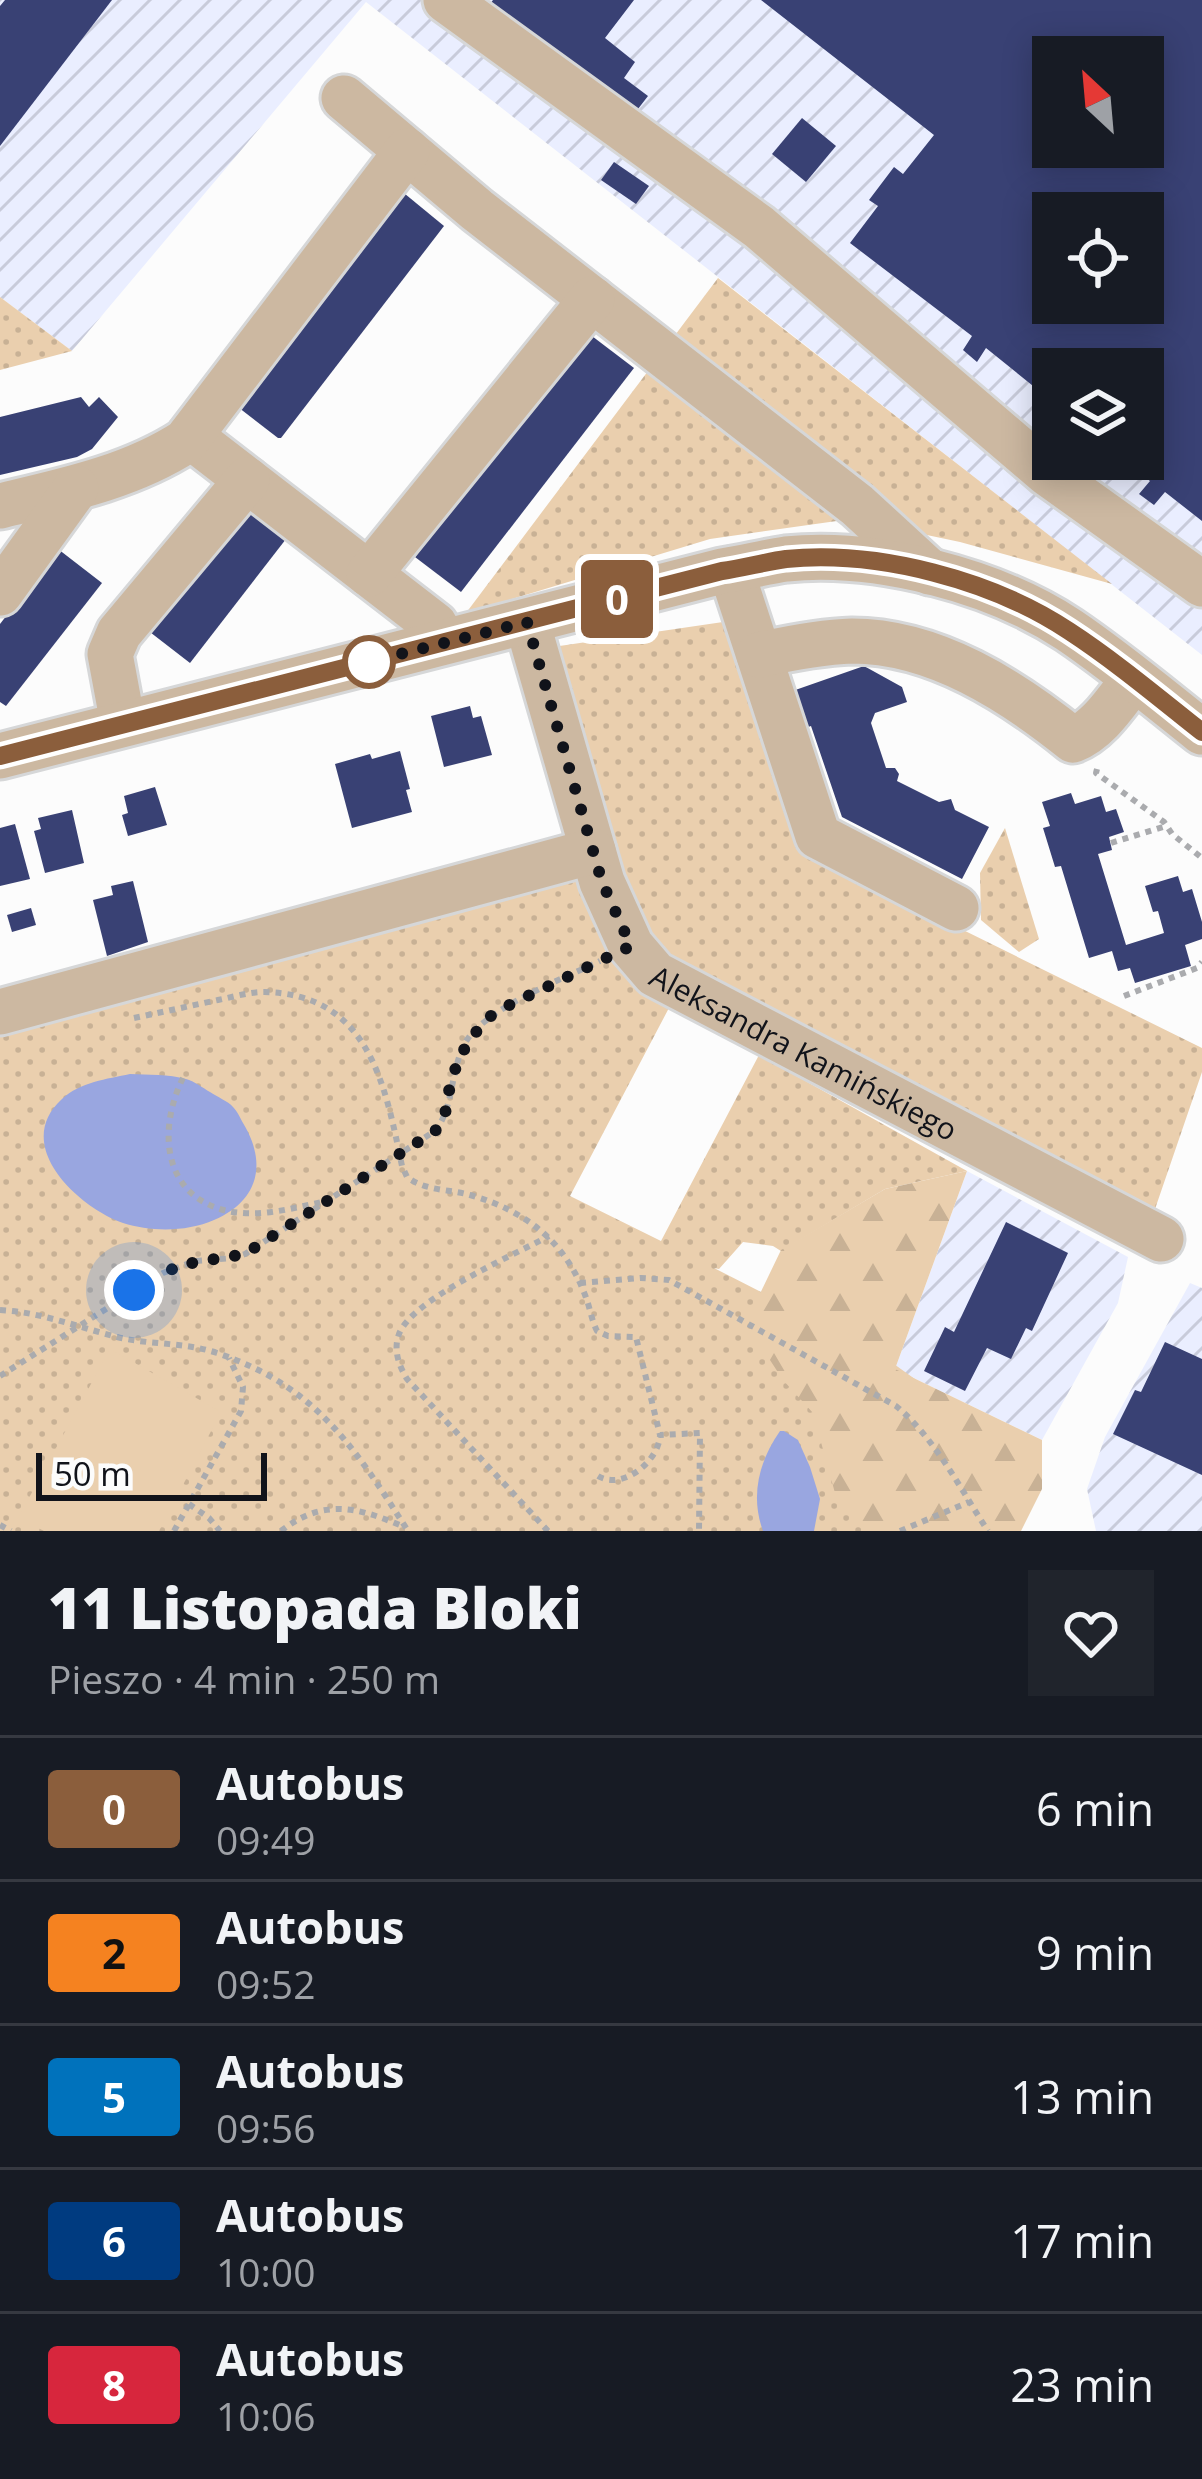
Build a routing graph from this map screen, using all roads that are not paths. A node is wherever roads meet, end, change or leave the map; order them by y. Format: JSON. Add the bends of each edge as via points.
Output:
{"nodes":[{"id":1,"x":446,"y":0,"type":"edge"},
{"id":2,"x":344,"y":98,"type":"dead end"},
{"id":3,"x":407,"y":152,"type":"junction"},
{"id":4,"x":592,"y":299,"type":"junction"},
{"id":5,"x":190,"y":436,"type":"junction"},
{"id":6,"x":247,"y":480,"type":"junction"},
{"id":7,"x":76,"y":488,"type":"junction"},
{"id":8,"x":0,"y":506,"type":"edge"},
{"id":9,"x":731,"y":570,"type":"junction"},
{"id":10,"x":930,"y":572,"type":"junction"},
{"id":11,"x":369,"y":574,"type":"junction"},
{"id":12,"x":1202,"y":584,"type":"edge"},
{"id":13,"x":0,"y":593,"type":"edge"},
{"id":14,"x":527,"y":622,"type":"junction"},
{"id":15,"x":442,"y":643,"type":"junction"},
{"id":16,"x":759,"y":655,"type":"junction"},
{"id":17,"x":1134,"y":679,"type":"junction"},
{"id":18,"x":123,"y":724,"type":"junction"},
{"id":19,"x":1202,"y":732,"type":"edge"},
{"id":20,"x":0,"y":756,"type":"edge"},
{"id":21,"x":593,"y":851,"type":"junction"},
{"id":22,"x":956,"y":908,"type":"dead end"},
{"id":23,"x":0,"y":1012,"type":"edge"},
{"id":24,"x":1161,"y":1240,"type":"dead end"}],
"edges":[{"from":1,"to":12,"type":"street","via":[[759,227],[1047,473]]},
{"from":2,"to":3,"type":"street"},
{"from":3,"to":4,"type":"street"},
{"from":3,"to":5,"type":"street"},
{"from":4,"to":10,"type":"street","via":[[857,505]]},
{"from":4,"to":11,"type":"street"},
{"from":5,"to":6,"type":"street"},
{"from":5,"to":7,"type":"street"},
{"from":6,"to":11,"type":"street"},
{"from":6,"to":18,"type":"street","via":[[118,633],[110,654]]},
{"from":7,"to":8,"type":"street"},
{"from":7,"to":13,"type":"street"},
{"from":9,"to":10,"type":"street","via":[[818,558]]},
{"from":9,"to":14,"type":"street"},
{"from":9,"to":16,"type":"street"},
{"from":10,"to":17,"type":"street","via":[[1028,607]]},
{"from":11,"to":15,"type":"street","via":[[435,625]]},
{"from":14,"to":15,"type":"street"},
{"from":14,"to":21,"type":"street","name":"Aleksandra Kamińskiego"},
{"from":15,"to":18,"type":"street"},
{"from":16,"to":17,"type":"street","via":[[856,641],[926,655],[991,683],[1073,740]]},
{"from":16,"to":22,"type":"street","via":[[818,836]]},
{"from":17,"to":19,"type":"street"},
{"from":18,"to":20,"type":"street"},
{"from":21,"to":23,"type":"street"},
{"from":21,"to":24,"type":"street","name":"Aleksandra Kamińskiego","via":[[631,946],[655,974]]}]}
